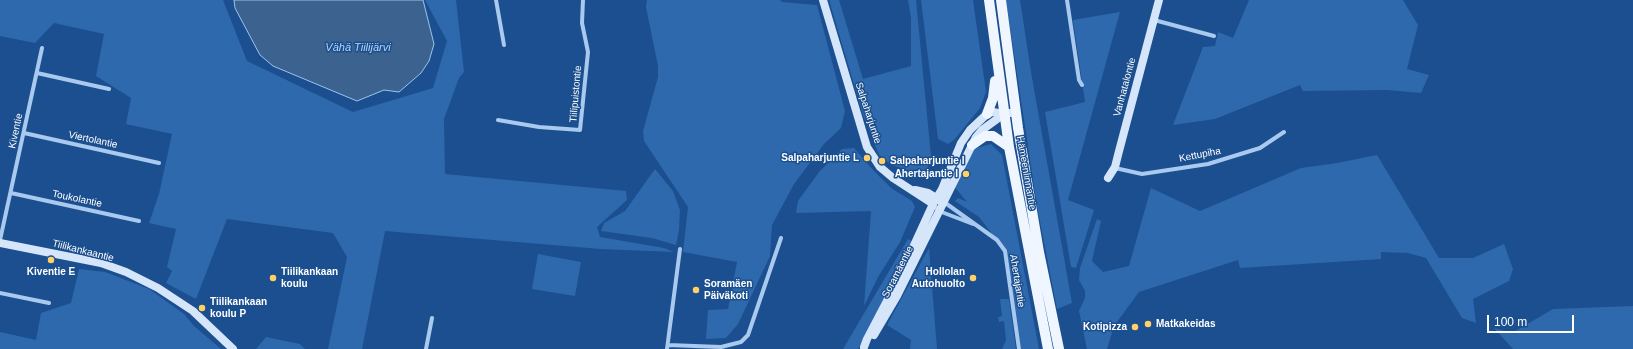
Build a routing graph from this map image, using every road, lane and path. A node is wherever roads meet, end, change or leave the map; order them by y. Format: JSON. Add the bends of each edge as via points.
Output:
{"nodes":[{"id":1,"x":496,"y":0,"type":"edge"},
{"id":2,"x":584,"y":0,"type":"edge"},
{"id":3,"x":823,"y":0,"type":"edge"},
{"id":4,"x":989,"y":0,"type":"edge"},
{"id":5,"x":1001,"y":0,"type":"edge"},
{"id":6,"x":1067,"y":0,"type":"edge"},
{"id":7,"x":1159,"y":0,"type":"edge"},
{"id":8,"x":1153,"y":20,"type":"junction"},
{"id":9,"x":1214,"y":36,"type":"dead end"},
{"id":10,"x":504,"y":45,"type":"dead end"},
{"id":11,"x":42,"y":48,"type":"dead end"},
{"id":12,"x":996,"y":62,"type":"junction"},
{"id":13,"x":37,"y":73,"type":"junction"},
{"id":14,"x":1082,"y":85,"type":"dead end"},
{"id":15,"x":109,"y":89,"type":"dead end"},
{"id":16,"x":1016,"y":112,"type":"junction"},
{"id":17,"x":987,"y":114,"type":"junction"},
{"id":18,"x":1004,"y":114,"type":"junction"},
{"id":19,"x":498,"y":120,"type":"dead end"},
{"id":20,"x":1284,"y":132,"type":"dead end"},
{"id":21,"x":24,"y":133,"type":"junction"},
{"id":22,"x":972,"y":145,"type":"junction"},
{"id":23,"x":1009,"y":147,"type":"junction"},
{"id":24,"x":159,"y":163,"type":"dead end"},
{"id":25,"x":1114,"y":167,"type":"junction"},
{"id":26,"x":1108,"y":178,"type":"dead end"},
{"id":27,"x":11,"y":193,"type":"junction"},
{"id":28,"x":938,"y":202,"type":"junction"},
{"id":29,"x":939,"y":211,"type":"junction"},
{"id":30,"x":139,"y":221,"type":"dead end"},
{"id":31,"x":979,"y":226,"type":"junction"},
{"id":32,"x":781,"y":238,"type":"dead end"},
{"id":33,"x":0,"y":241,"type":"edge"},
{"id":34,"x":680,"y":249,"type":"dead end"},
{"id":35,"x":0,"y":292,"type":"edge"},
{"id":36,"x":50,"y":303,"type":"dead end"},
{"id":37,"x":432,"y":318,"type":"dead end"},
{"id":38,"x":668,"y":347,"type":"edge"},
{"id":39,"x":864,"y":348,"type":"edge"},
{"id":40,"x":233,"y":349,"type":"edge"},
{"id":41,"x":426,"y":349,"type":"edge"},
{"id":42,"x":1019,"y":349,"type":"edge"},
{"id":43,"x":1048,"y":349,"type":"edge"},
{"id":44,"x":1059,"y":349,"type":"edge"}],
"edges":[{"from":1,"to":10,"type":"street"},
{"from":2,"to":19,"type":"street","name":"Tiilipuistontie","via":[[582,22],[588,52],[580,130]]},
{"from":3,"to":28,"type":"street","name":"Salpaharjuntie","via":[[867,147],[880,167],[893,178],[909,188],[928,193]]},
{"from":4,"to":12,"type":"main road","name":"Hämeenlinnantie"},
{"from":5,"to":16,"type":"main road","name":"Hämeenlinnantie"},
{"from":6,"to":14,"type":"street","via":[[1075,59]]},
{"from":7,"to":8,"type":"street","name":"Vanhatalontie"},
{"from":8,"to":9,"type":"street"},
{"from":8,"to":25,"type":"street","name":"Vanhatalontie"},
{"from":11,"to":13,"type":"street","name":"Kiventie"},
{"from":12,"to":17,"type":"main road","via":[[995,88]]},
{"from":12,"to":18,"type":"main road","name":"Hämeenlinnantie"},
{"from":13,"to":15,"type":"street"},
{"from":13,"to":21,"type":"street","name":"Kiventie"},
{"from":16,"to":18,"type":"street","name":"Soramäentie"},
{"from":16,"to":44,"type":"main road","name":"Hämeenlinnantie","via":[[1039,252]]},
{"from":17,"to":18,"type":"street","name":"Soramäentie"},
{"from":17,"to":28,"type":"street","name":"Soramäentie","via":[[961,143]]},
{"from":18,"to":22,"type":"street","name":"Soramäentie","via":[[982,130]]},
{"from":18,"to":23,"type":"main road","name":"Hämeenlinnantie"},
{"from":20,"to":25,"type":"street","name":"Kettupiha","via":[[1260,148],[1208,164],[1142,174]]},
{"from":21,"to":24,"type":"street","name":"Viertolantie"},
{"from":21,"to":27,"type":"street","name":"Kiventie"},
{"from":22,"to":23,"type":"main road","via":[[985,136],[992,136]]},
{"from":22,"to":28,"type":"street","name":"Soramäentie"},
{"from":23,"to":43,"type":"main road","name":"Hämeenlinnantie"},
{"from":25,"to":26,"type":"street","name":"Vanhatalontie"},
{"from":27,"to":30,"type":"street","name":"Toukolantie"},
{"from":27,"to":33,"type":"street","name":"Kiventie"},
{"from":28,"to":29,"type":"street","name":"Soramäentie"},
{"from":28,"to":31,"type":"street","name":"Ahertajantie"},
{"from":28,"to":39,"type":"street","name":"Soramäentie"},
{"from":29,"to":31,"type":"street","name":"Ahertajantie"},
{"from":29,"to":39,"type":"street","name":"Soramäentie","via":[[897,296]]},
{"from":31,"to":42,"type":"street","name":"Ahertajantie","via":[[997,240],[1004,251]]},
{"from":32,"to":38,"type":"street","via":[[748,335],[741,342],[721,347]]},
{"from":33,"to":40,"type":"street","name":"Tiilikankaantie","via":[[101,263],[126,272],[158,288],[193,311]]},
{"from":34,"to":38,"type":"street"},
{"from":35,"to":36,"type":"street"},
{"from":37,"to":41,"type":"street"}]}
